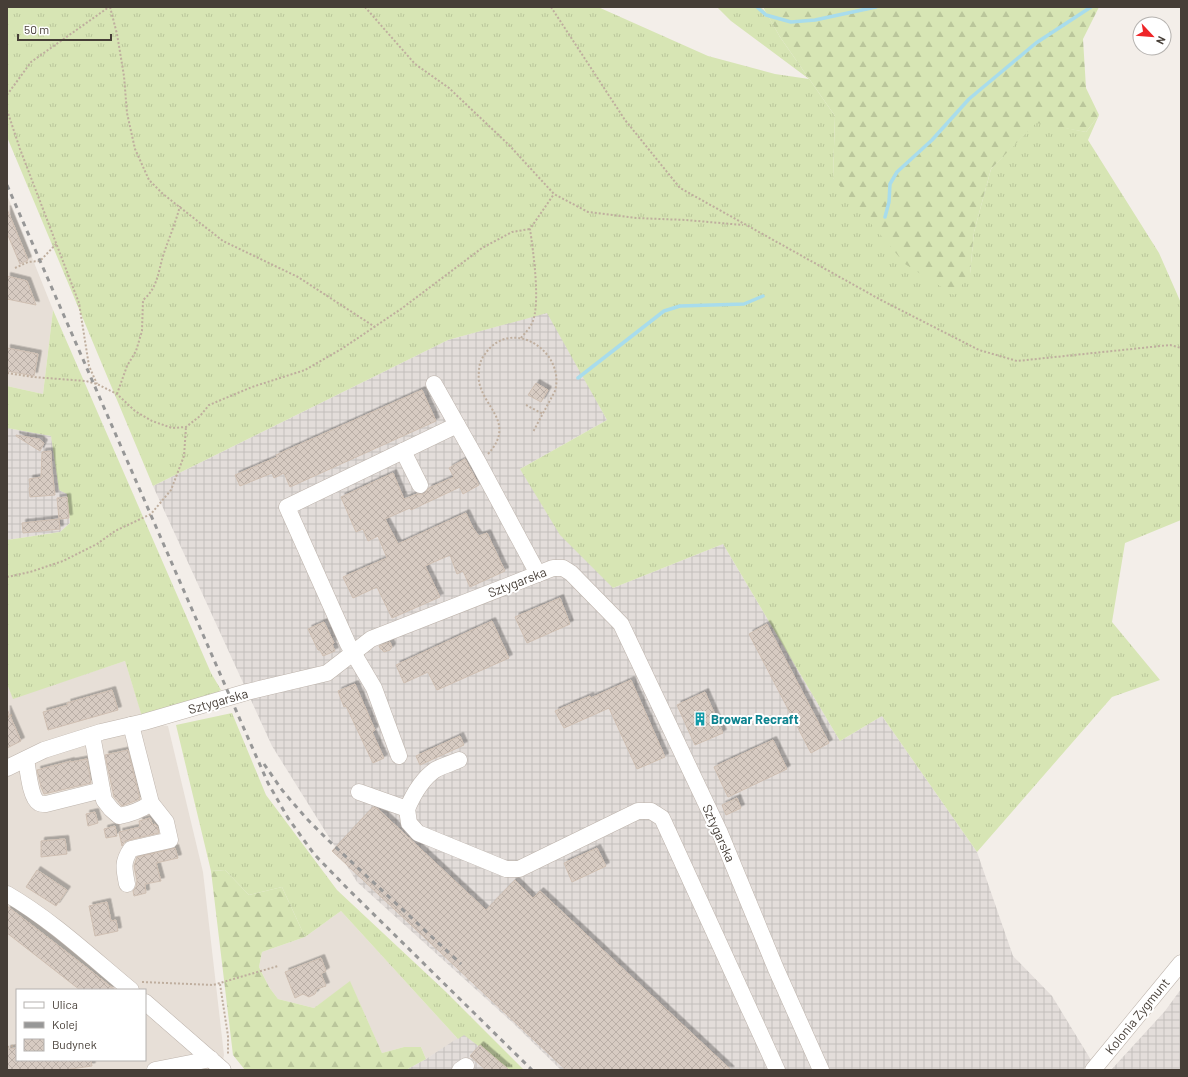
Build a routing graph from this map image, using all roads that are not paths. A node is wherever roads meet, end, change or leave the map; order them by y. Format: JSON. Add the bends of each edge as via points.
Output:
{"nodes":[{"id":1,"x":434,"y":384,"type":"dead end"},
{"id":2,"x":457,"y":425,"type":"junction"},
{"id":3,"x":403,"y":451,"type":"junction"},
{"id":4,"x":420,"y":485,"type":"dead end"},
{"id":5,"x":538,"y":574,"type":"junction"},
{"id":6,"x":354,"y":653,"type":"junction"},
{"id":7,"x":131,"y":725,"type":"junction"},
{"id":8,"x":92,"y":735,"type":"junction"},
{"id":9,"x":399,"y":756,"type":"dead end"},
{"id":10,"x":26,"y":759,"type":"junction"},
{"id":11,"x":459,"y":760,"type":"dead end"},
{"id":12,"x":7,"y":768,"type":"edge"},
{"id":13,"x":102,"y":790,"type":"junction"},
{"id":14,"x":359,"y":792,"type":"dead end"},
{"id":15,"x":151,"y":803,"type":"junction"},
{"id":16,"x":407,"y":809,"type":"junction"},
{"id":17,"x":126,"y":884,"type":"dead end"},
{"id":18,"x":7,"y":894,"type":"edge"},
{"id":19,"x":1181,"y":962,"type":"edge"},
{"id":20,"x":137,"y":986,"type":"edge"},
{"id":21,"x":146,"y":1003,"type":"edge"},
{"id":22,"x":211,"y":1059,"type":"junction"},
{"id":23,"x":225,"y":1064,"type":"edge"},
{"id":24,"x":155,"y":1070,"type":"edge"},
{"id":25,"x":777,"y":1070,"type":"edge"},
{"id":26,"x":821,"y":1070,"type":"edge"},
{"id":27,"x":1093,"y":1070,"type":"edge"}],
"edges":[{"from":1,"to":2,"type":"street"},
{"from":2,"to":3,"type":"street"},
{"from":2,"to":5,"type":"street"},
{"from":3,"to":4,"type":"street"},
{"from":3,"to":6,"type":"street","via":[[287,507]]},
{"from":5,"to":6,"type":"street","name":"Sztygarska","via":[[371,639]]},
{"from":5,"to":26,"type":"street","name":"Sztygarska","via":[[554,568],[563,568],[621,624],[720,833]]},
{"from":6,"to":7,"type":"street","name":"Sztygarska","via":[[327,673],[246,692]]},
{"from":6,"to":9,"type":"street","via":[[374,688]]},
{"from":7,"to":8,"type":"street","name":"Sztygarska"},
{"from":7,"to":15,"type":"street"},
{"from":8,"to":10,"type":"street","name":"Sztygarska","via":[[44,750]]},
{"from":8,"to":13,"type":"street"},
{"from":10,"to":12,"type":"street","name":"Sztygarska"},
{"from":10,"to":13,"type":"street","via":[[32,789],[40,803],[46,804]]},
{"from":11,"to":16,"type":"street","via":[[435,771],[424,781]]},
{"from":13,"to":15,"type":"street","via":[[104,800],[119,816]]},
{"from":14,"to":16,"type":"street"},
{"from":15,"to":17,"type":"street","via":[[166,822],[170,840],[131,849],[123,867]]},
{"from":16,"to":25,"type":"street","via":[[409,823],[418,833],[506,869],[519,869],[638,811],[651,811],[662,818]]},
{"from":18,"to":20,"type":"street"},
{"from":19,"to":27,"type":"street","name":"Kolonia Zygmunt"},
{"from":21,"to":22,"type":"street"},
{"from":22,"to":23,"type":"street"},
{"from":22,"to":24,"type":"street"}]}
